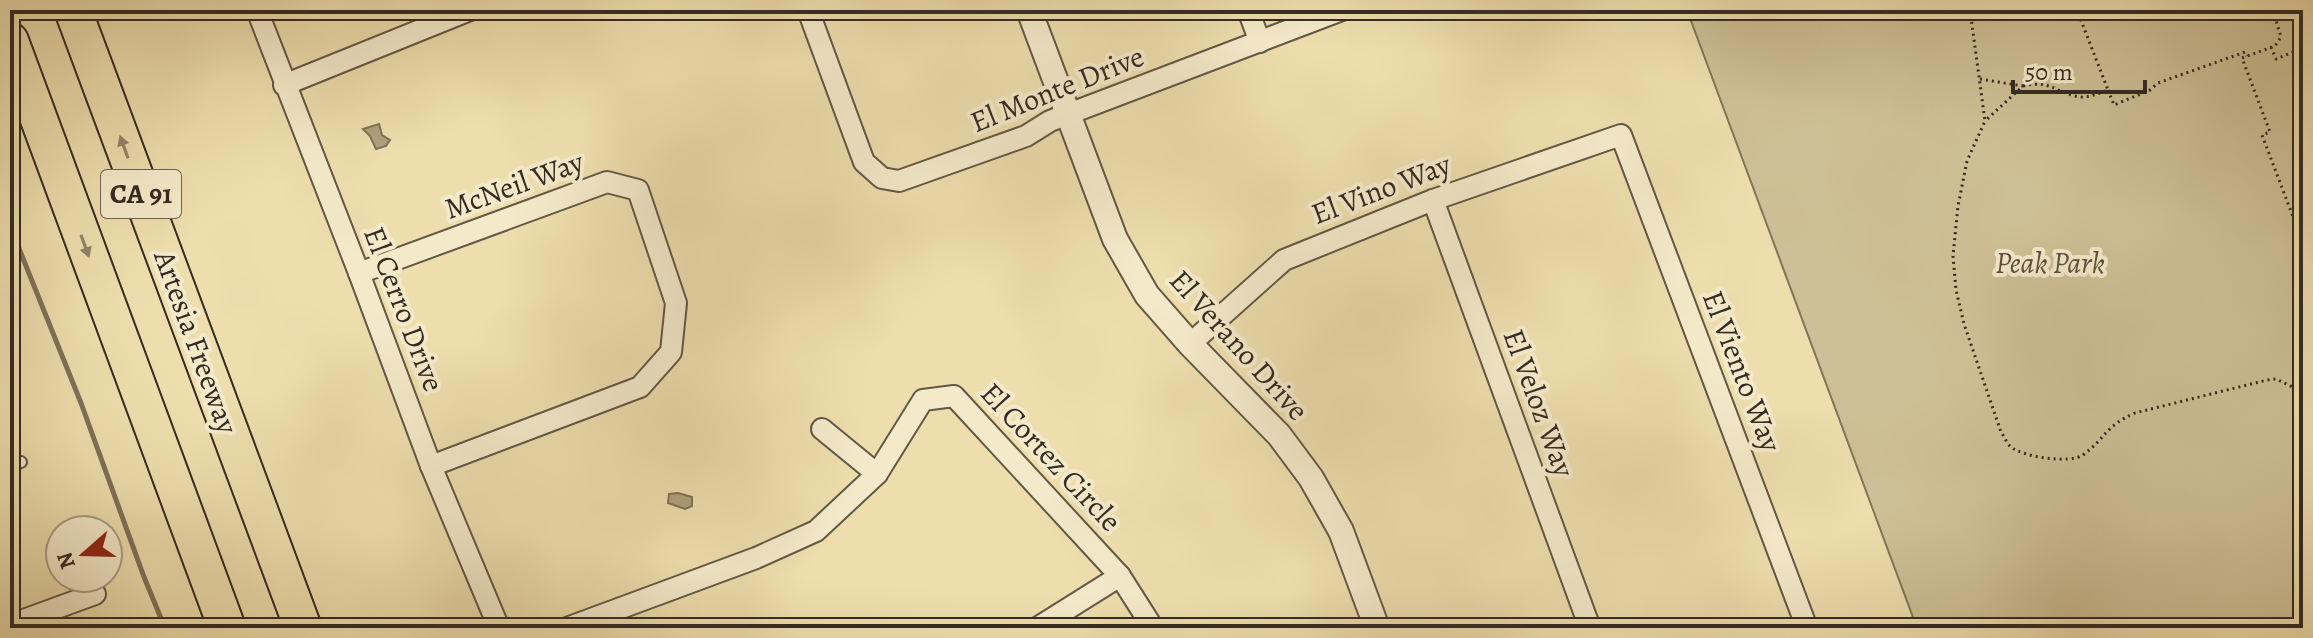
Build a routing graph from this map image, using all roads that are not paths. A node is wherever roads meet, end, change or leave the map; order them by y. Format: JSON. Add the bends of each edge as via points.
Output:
{"nodes":[{"id":1,"x":73,"y":10,"type":"edge"},
{"id":2,"x":257,"y":10,"type":"edge"},
{"id":3,"x":470,"y":10,"type":"edge"},
{"id":4,"x":808,"y":10,"type":"edge"},
{"id":5,"x":1029,"y":10,"type":"edge"},
{"id":6,"x":1248,"y":10,"type":"edge"},
{"id":7,"x":1342,"y":10,"type":"edge"},
{"id":8,"x":10,"y":41,"type":"edge"},
{"id":9,"x":1260,"y":42,"type":"junction"},
{"id":10,"x":284,"y":85,"type":"junction"},
{"id":11,"x":1068,"y":114,"type":"junction"},
{"id":12,"x":1621,"y":135,"type":"joint"},
{"id":13,"x":1433,"y":200,"type":"junction"},
{"id":14,"x":359,"y":273,"type":"junction"},
{"id":15,"x":1190,"y":344,"type":"junction"},
{"id":16,"x":209,"y":378,"type":"junction"},
{"id":17,"x":134,"y":381,"type":"junction"},
{"id":18,"x":822,"y":429,"type":"dead end"},
{"id":19,"x":431,"y":466,"type":"junction"},
{"id":20,"x":877,"y":474,"type":"junction"},
{"id":21,"x":1120,"y":576,"type":"junction"},
{"id":22,"x":95,"y":594,"type":"dead end"},
{"id":23,"x":10,"y":625,"type":"edge"},
{"id":24,"x":204,"y":628,"type":"edge"},
{"id":25,"x":227,"y":628,"type":"edge"},
{"id":26,"x":303,"y":628,"type":"edge"},
{"id":27,"x":323,"y":628,"type":"edge"},
{"id":28,"x":499,"y":628,"type":"edge"},
{"id":29,"x":567,"y":628,"type":"edge"},
{"id":30,"x":1037,"y":628,"type":"edge"},
{"id":31,"x":1153,"y":628,"type":"edge"},
{"id":32,"x":1377,"y":628,"type":"edge"},
{"id":33,"x":1590,"y":628,"type":"edge"},
{"id":34,"x":1807,"y":628,"type":"edge"}],
"edges":[{"from":16,"to":1,"type":"highway","name":"Artesia Freeway","number":"CA 91","one_way":true},
{"from":2,"to":10,"type":"street","name":"El Cerro Drive"},
{"from":3,"to":10,"type":"street"},
{"from":4,"to":11,"type":"street","name":"El Monte Drive","via":[[864,162],[879,183],[907,179],[1026,136]]},
{"from":5,"to":11,"type":"street","name":"El Verano Drive"},
{"from":6,"to":9,"type":"street"},
{"from":7,"to":9,"type":"street","name":"El Monte Drive"},
{"from":8,"to":17,"type":"highway","number":"CA 91","one_way":true},
{"from":9,"to":11,"type":"street","name":"El Monte Drive"},
{"from":10,"to":14,"type":"street","name":"El Cerro Drive"},
{"from":11,"to":15,"type":"street","name":"El Verano Drive","via":[[1115,239],[1147,295]]},
{"from":12,"to":13,"type":"street","name":"El Vino Way"},
{"from":12,"to":34,"type":"street","name":"El Viento Way"},
{"from":13,"to":15,"type":"street","name":"El Vino Way","via":[[1284,260]]},
{"from":13,"to":33,"type":"street","name":"El Veloz Way"},
{"from":14,"to":19,"type":"street","name":"El Cerro Drive"},
{"from":14,"to":19,"type":"street","name":"McNeil Way","via":[[607,182],[638,190],[676,303],[671,352],[640,387]]},
{"from":15,"to":32,"type":"street","name":"El Verano Drive","via":[[1279,435],[1311,478],[1341,531]]},
{"from":16,"to":26,"type":"highway","name":"Artesia Freeway","number":"CA 91"},
{"from":16,"to":27,"type":"highway"},
{"from":17,"to":24,"type":"highway"},
{"from":17,"to":25,"type":"highway","number":"CA 91"},
{"from":18,"to":20,"type":"street"},
{"from":19,"to":28,"type":"street","name":"El Cerro Drive"},
{"from":20,"to":21,"type":"street","name":"El Cortez Circle","via":[[923,400],[954,396]]},
{"from":20,"to":29,"type":"street","name":"El Cortez Circle","via":[[816,531]]},
{"from":21,"to":30,"type":"street"},
{"from":21,"to":31,"type":"street","name":"El Cortez Circle"},
{"from":22,"to":23,"type":"street"}]}
